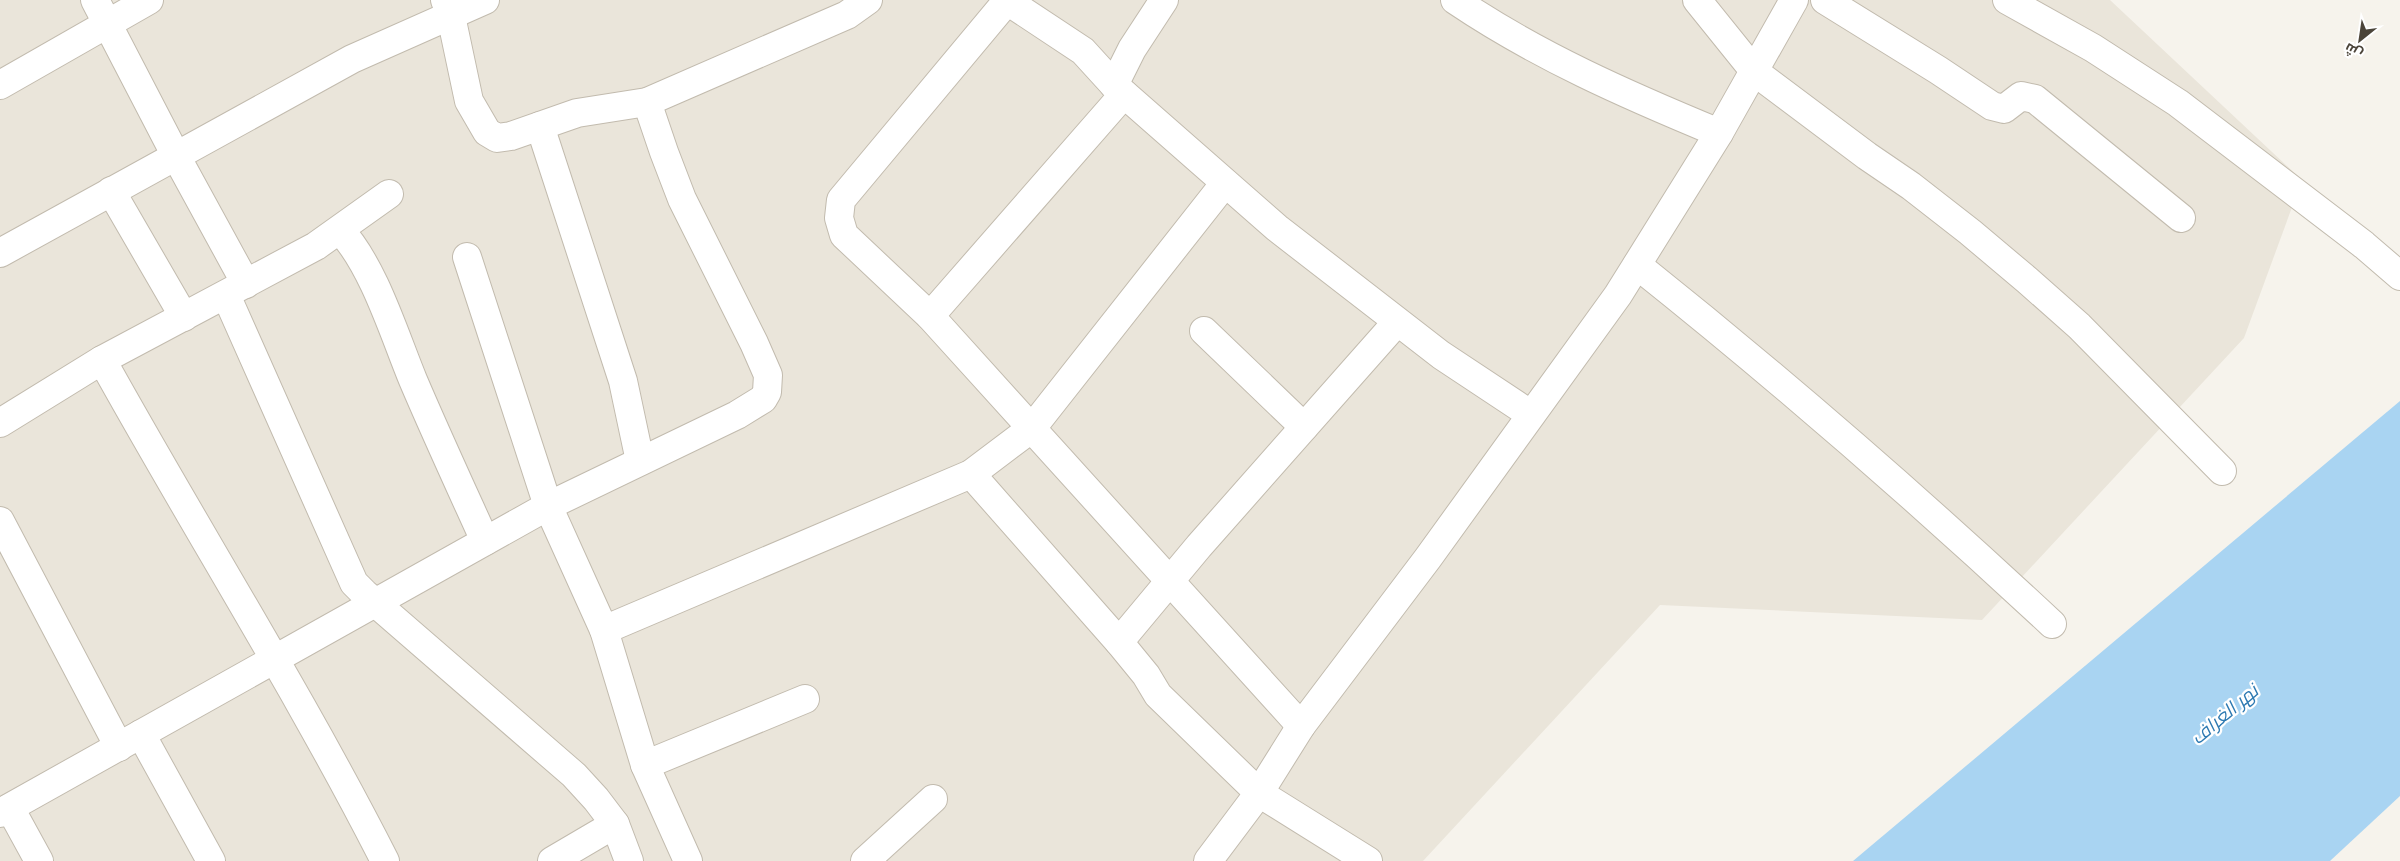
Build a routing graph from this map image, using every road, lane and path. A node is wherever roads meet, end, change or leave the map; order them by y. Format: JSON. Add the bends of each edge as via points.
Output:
{"nodes":[{"id":1,"x":95,"y":0,"type":"edge"},
{"id":2,"x":149,"y":0,"type":"edge"},
{"id":3,"x":485,"y":0,"type":"edge"},
{"id":4,"x":868,"y":0,"type":"edge"},
{"id":5,"x":1006,"y":0,"type":"edge"},
{"id":6,"x":1164,"y":0,"type":"edge"},
{"id":7,"x":1455,"y":0,"type":"edge"},
{"id":8,"x":1697,"y":0,"type":"edge"},
{"id":9,"x":1794,"y":0,"type":"edge"},
{"id":10,"x":1825,"y":0,"type":"edge"},
{"id":11,"x":2007,"y":0,"type":"edge"},
{"id":12,"x":448,"y":8,"type":"edge"},
{"id":13,"x":107,"y":24,"type":"junction"},
{"id":14,"x":1755,"y":72,"type":"junction"},
{"id":15,"x":0,"y":85,"type":"edge"},
{"id":16,"x":1119,"y":90,"type":"junction"},
{"id":17,"x":647,"y":102,"type":"junction"},
{"id":18,"x":540,"y":126,"type":"junction"},
{"id":19,"x":1719,"y":133,"type":"junction"},
{"id":20,"x":176,"y":156,"type":"junction"},
{"id":21,"x":1225,"y":183,"type":"junction"},
{"id":22,"x":111,"y":192,"type":"junction"},
{"id":23,"x":389,"y":194,"type":"dead end"},
{"id":24,"x":2181,"y":218,"type":"dead end"},
{"id":25,"x":340,"y":230,"type":"junction"},
{"id":26,"x":0,"y":253,"type":"edge"},
{"id":27,"x":468,"y":257,"type":"dead end"},
{"id":28,"x":1637,"y":265,"type":"junction"},
{"id":29,"x":2400,"y":276,"type":"edge"},
{"id":30,"x":236,"y":289,"type":"junction"},
{"id":31,"x":930,"y":316,"type":"junction"},
{"id":32,"x":184,"y":317,"type":"junction"},
{"id":33,"x":1397,"y":322,"type":"junction"},
{"id":34,"x":1204,"y":331,"type":"dead end"},
{"id":35,"x":102,"y":360,"type":"junction"},
{"id":36,"x":1530,"y":414,"type":"junction"},
{"id":37,"x":0,"y":423,"type":"edge"},
{"id":38,"x":1304,"y":427,"type":"junction"},
{"id":39,"x":1032,"y":428,"type":"junction"},
{"id":40,"x":640,"y":461,"type":"junction"},
{"id":41,"x":2222,"y":471,"type":"dead end"},
{"id":42,"x":971,"y":474,"type":"junction"},
{"id":43,"x":548,"y":506,"type":"junction"},
{"id":44,"x":0,"y":521,"type":"edge"},
{"id":45,"x":485,"y":541,"type":"junction"},
{"id":46,"x":1170,"y":580,"type":"junction"},
{"id":47,"x":376,"y":602,"type":"junction"},
{"id":48,"x":2052,"y":624,"type":"dead end"},
{"id":49,"x":604,"y":630,"type":"junction"},
{"id":50,"x":1119,"y":642,"type":"junction"},
{"id":51,"x":274,"y":659,"type":"junction"},
{"id":52,"x":805,"y":699,"type":"dead end"},
{"id":53,"x":1301,"y":726,"type":"junction"},
{"id":54,"x":130,"y":740,"type":"junction"},
{"id":55,"x":645,"y":764,"type":"junction"},
{"id":56,"x":1259,"y":793,"type":"junction"},
{"id":57,"x":933,"y":799,"type":"dead end"},
{"id":58,"x":5,"y":811,"type":"edge"},
{"id":59,"x":614,"y":824,"type":"junction"},
{"id":60,"x":39,"y":861,"type":"edge"},
{"id":61,"x":211,"y":861,"type":"edge"},
{"id":62,"x":385,"y":861,"type":"edge"},
{"id":63,"x":552,"y":861,"type":"edge"},
{"id":64,"x":629,"y":861,"type":"edge"},
{"id":65,"x":688,"y":861,"type":"edge"},
{"id":66,"x":865,"y":861,"type":"edge"},
{"id":67,"x":1208,"y":861,"type":"edge"},
{"id":68,"x":1368,"y":861,"type":"edge"}],
"edges":[{"from":1,"to":13,"type":"street"},
{"from":2,"to":13,"type":"street"},
{"from":3,"to":12,"type":"street"},
{"from":4,"to":17,"type":"street","via":[[847,15]]},
{"from":5,"to":16,"type":"street","via":[[1084,51]]},
{"from":5,"to":31,"type":"street","via":[[841,200],[839,218],[844,235]]},
{"from":6,"to":16,"type":"street","via":[[1132,49]]},
{"from":7,"to":19,"type":"street","via":[[1520,42],[1565,66]]},
{"from":8,"to":14,"type":"street"},
{"from":9,"to":14,"type":"street"},
{"from":10,"to":24,"type":"street","via":[[1992,106],[2004,108],[2021,96],[2034,99]]},
{"from":11,"to":29,"type":"street","via":[[2092,48],[2178,103]]},
{"from":12,"to":18,"type":"street","via":[[469,101],[487,132],[498,138]]},
{"from":12,"to":20,"type":"street"},
{"from":13,"to":15,"type":"street"},
{"from":13,"to":20,"type":"street"},
{"from":14,"to":19,"type":"street"},
{"from":14,"to":41,"type":"street","via":[[1911,186],[2027,280],[2086,332]]},
{"from":16,"to":21,"type":"street"},
{"from":16,"to":31,"type":"street"},
{"from":17,"to":18,"type":"street","via":[[577,113]]},
{"from":17,"to":40,"type":"street","via":[[682,199],[754,343],[769,384],[763,399],[756,405]]},
{"from":18,"to":40,"type":"street","via":[[623,381]]},
{"from":19,"to":28,"type":"street"},
{"from":20,"to":22,"type":"street"},
{"from":20,"to":30,"type":"street"},
{"from":21,"to":33,"type":"street"},
{"from":21,"to":39,"type":"street"},
{"from":22,"to":26,"type":"street"},
{"from":22,"to":32,"type":"street"},
{"from":23,"to":25,"type":"street"},
{"from":25,"to":30,"type":"street"},
{"from":25,"to":45,"type":"street","via":[[350,241],[381,301]]},
{"from":27,"to":43,"type":"street"},
{"from":28,"to":36,"type":"street"},
{"from":28,"to":48,"type":"street","via":[[1771,373]]},
{"from":30,"to":32,"type":"street"},
{"from":30,"to":47,"type":"street","via":[[354,583]]},
{"from":31,"to":39,"type":"street"},
{"from":32,"to":35,"type":"street"},
{"from":33,"to":36,"type":"street","via":[[1475,379]]},
{"from":33,"to":38,"type":"street"},
{"from":34,"to":38,"type":"street"},
{"from":35,"to":37,"type":"street"},
{"from":35,"to":51,"type":"street"},
{"from":36,"to":53,"type":"street","via":[[1428,558]]},
{"from":38,"to":46,"type":"street"},
{"from":39,"to":42,"type":"street"},
{"from":39,"to":46,"type":"street"},
{"from":40,"to":43,"type":"street"},
{"from":42,"to":49,"type":"street"},
{"from":42,"to":50,"type":"street"},
{"from":43,"to":45,"type":"street"},
{"from":43,"to":49,"type":"street"},
{"from":44,"to":54,"type":"street"},
{"from":45,"to":47,"type":"street"},
{"from":46,"to":50,"type":"street"},
{"from":46,"to":53,"type":"street"},
{"from":47,"to":51,"type":"street"},
{"from":47,"to":59,"type":"street","via":[[574,775]]},
{"from":49,"to":55,"type":"street"},
{"from":50,"to":56,"type":"street","via":[[1158,695]]},
{"from":51,"to":54,"type":"street"},
{"from":51,"to":62,"type":"street"},
{"from":52,"to":55,"type":"street"},
{"from":53,"to":56,"type":"street"},
{"from":54,"to":58,"type":"street"},
{"from":54,"to":61,"type":"street"},
{"from":55,"to":65,"type":"street"},
{"from":56,"to":67,"type":"street"},
{"from":56,"to":68,"type":"street"},
{"from":57,"to":66,"type":"street"},
{"from":58,"to":60,"type":"street"},
{"from":59,"to":63,"type":"street"},
{"from":59,"to":64,"type":"street"}]}
